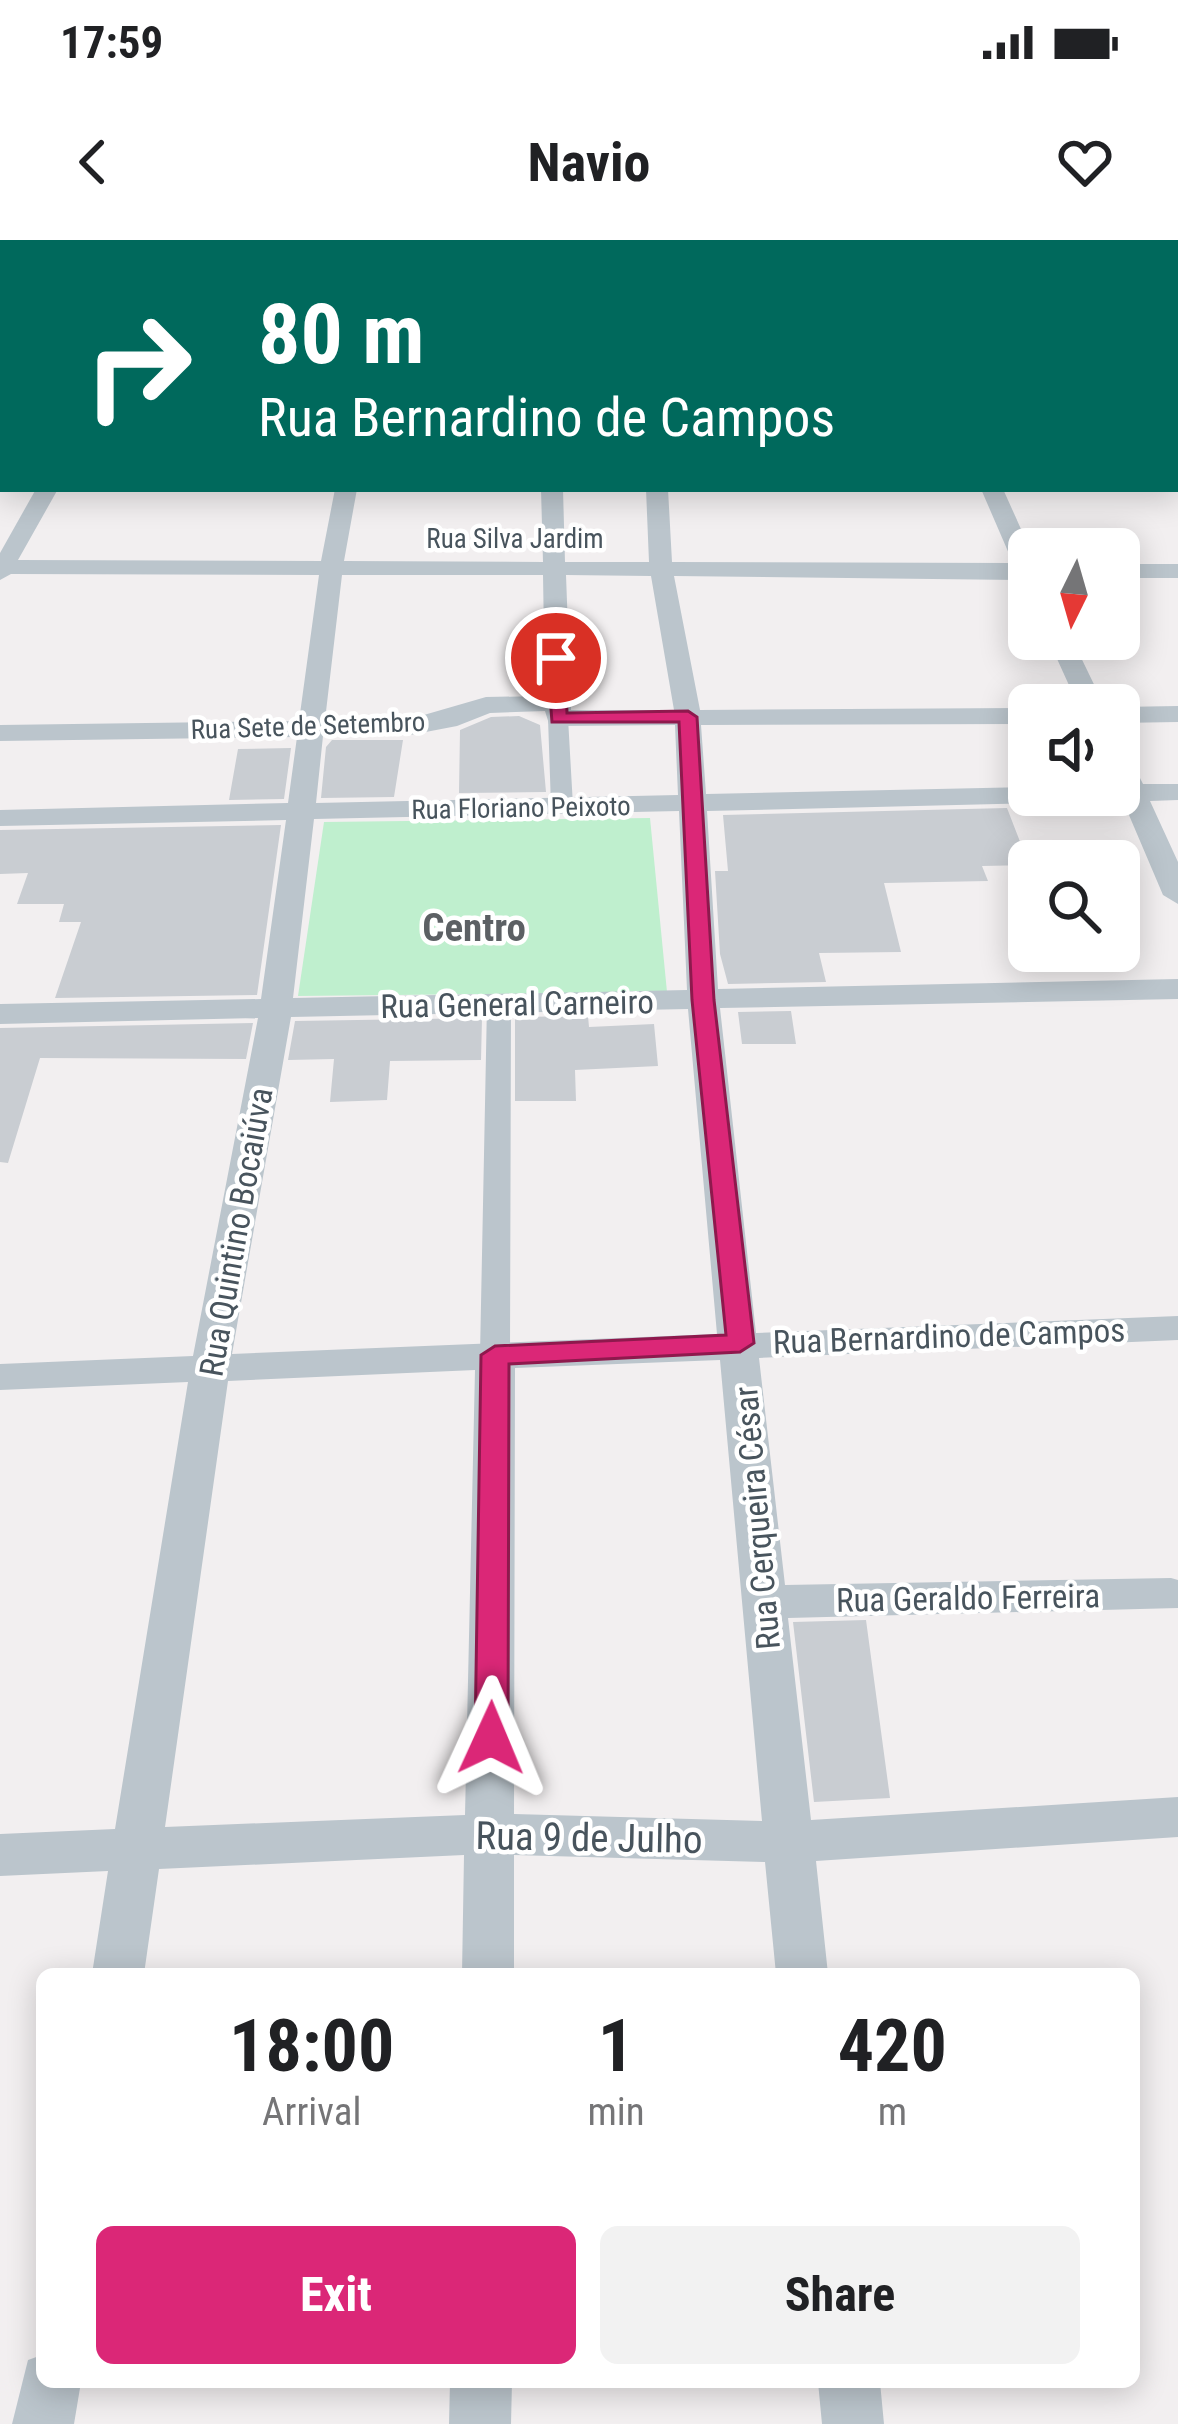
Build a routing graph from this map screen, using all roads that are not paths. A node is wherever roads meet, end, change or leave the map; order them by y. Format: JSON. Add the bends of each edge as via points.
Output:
{"nodes":[{"id":1,"x":45,"y":492,"type":"edge"},
{"id":2,"x":345,"y":492,"type":"edge"},
{"id":3,"x":552,"y":492,"type":"edge"},
{"id":4,"x":657,"y":492,"type":"edge"},
{"id":5,"x":993,"y":492,"type":"edge"},
{"id":6,"x":1009,"y":528,"type":"edge"},
{"id":7,"x":331,"y":568,"type":"junction"},
{"id":8,"x":552,"y":568,"type":"junction"},
{"id":9,"x":1,"y":569,"type":"edge"},
{"id":10,"x":662,"y":569,"type":"junction"},
{"id":11,"x":1008,"y":571,"type":"edge"},
{"id":12,"x":1140,"y":571,"type":"edge"},
{"id":13,"x":1178,"y":571,"type":"edge"},
{"id":14,"x":558,"y":710,"type":"junction"},
{"id":15,"x":1178,"y":714,"type":"edge"},
{"id":16,"x":1140,"y":715,"type":"edge"},
{"id":17,"x":1008,"y":716,"type":"edge"},
{"id":18,"x":688,"y":717,"type":"junction"},
{"id":19,"x":313,"y":728,"type":"junction"},
{"id":20,"x":0,"y":733,"type":"edge"},
{"id":21,"x":1178,"y":792,"type":"edge"},
{"id":22,"x":1140,"y":793,"type":"edge"},
{"id":23,"x":1008,"y":796,"type":"edge"},
{"id":24,"x":693,"y":804,"type":"junction"},
{"id":25,"x":562,"y":806,"type":"junction"},
{"id":26,"x":303,"y":812,"type":"junction"},
{"id":27,"x":1138,"y":816,"type":"edge"},
{"id":28,"x":0,"y":818,"type":"edge"},
{"id":29,"x":1178,"y":895,"type":"edge"},
{"id":30,"x":1178,"y":989,"type":"edge"},
{"id":31,"x":703,"y":1000,"type":"junction"},
{"id":32,"x":499,"y":1004,"type":"junction"},
{"id":33,"x":276,"y":1009,"type":"junction"},
{"id":34,"x":0,"y":1014,"type":"edge"},
{"id":35,"x":1178,"y":1328,"type":"edge"},
{"id":36,"x":740,"y":1343,"type":"junction"},
{"id":37,"x":495,"y":1355,"type":"junction"},
{"id":38,"x":210,"y":1370,"type":"junction"},
{"id":39,"x":0,"y":1377,"type":"edge"},
{"id":40,"x":1171,"y":1594,"type":"dead end"},
{"id":41,"x":764,"y":1602,"type":"junction"},
{"id":42,"x":1178,"y":1817,"type":"edge"},
{"id":43,"x":490,"y":1834,"type":"junction"},
{"id":44,"x":786,"y":1842,"type":"junction"},
{"id":45,"x":139,"y":1846,"type":"junction"},
{"id":46,"x":0,"y":1855,"type":"edge"},
{"id":47,"x":119,"y":1968,"type":"edge"},
{"id":48,"x":488,"y":1968,"type":"edge"},
{"id":49,"x":801,"y":1968,"type":"edge"},
{"id":50,"x":49,"y":2388,"type":"edge"},
{"id":51,"x":481,"y":2388,"type":"edge"},
{"id":52,"x":849,"y":2388,"type":"edge"},
{"id":53,"x":44,"y":2424,"type":"edge"},
{"id":54,"x":480,"y":2424,"type":"edge"},
{"id":55,"x":853,"y":2424,"type":"edge"}],
"edges":[{"from":1,"to":9,"type":"street"},
{"from":2,"to":7,"type":"street","name":"Rua Quintino Bocaiúva"},
{"from":3,"to":8,"type":"street"},
{"from":4,"to":10,"type":"street","name":"Rua Cerqueira César"},
{"from":5,"to":6,"type":"street"},
{"from":7,"to":8,"type":"street","name":"Rua Silva Jardim"},
{"from":7,"to":9,"type":"street","name":"Rua Silva Jardim"},
{"from":7,"to":19,"type":"street","name":"Rua Quintino Bocaiúva"},
{"from":8,"to":10,"type":"street","name":"Rua Silva Jardim"},
{"from":8,"to":14,"type":"street"},
{"from":10,"to":11,"type":"street","name":"Rua Silva Jardim"},
{"from":10,"to":18,"type":"street","name":"Rua Cerqueira César"},
{"from":12,"to":13,"type":"street"},
{"from":14,"to":18,"type":"street","name":"Rua Sete de Setembro"},
{"from":14,"to":19,"type":"street","name":"Rua Sete de Setembro","via":[[486,704],[429,725]]},
{"from":14,"to":25,"type":"street"},
{"from":15,"to":16,"type":"street"},
{"from":17,"to":18,"type":"street","name":"Rua Sete de Setembro"},
{"from":18,"to":24,"type":"street","name":"Rua Cerqueira César"},
{"from":19,"to":20,"type":"street","name":"Rua Sete de Setembro"},
{"from":19,"to":26,"type":"street","name":"Rua Quintino Bocaiúva"},
{"from":21,"to":22,"type":"street"},
{"from":23,"to":24,"type":"street","name":"Rua Floriano Peixoto"},
{"from":24,"to":25,"type":"street","name":"Rua Floriano Peixoto"},
{"from":24,"to":31,"type":"street","name":"Rua Cerqueira César"},
{"from":25,"to":26,"type":"street","name":"Rua Floriano Peixoto"},
{"from":26,"to":28,"type":"street","name":"Rua Floriano Peixoto"},
{"from":26,"to":33,"type":"street","name":"Rua Quintino Bocaiúva"},
{"from":27,"to":29,"type":"street"},
{"from":30,"to":31,"type":"street","name":"Rua General Carneiro"},
{"from":31,"to":32,"type":"street","name":"Rua General Carneiro"},
{"from":31,"to":36,"type":"street","name":"Rua Cerqueira César"},
{"from":32,"to":33,"type":"street","name":"Rua General Carneiro"},
{"from":32,"to":37,"type":"street"},
{"from":33,"to":34,"type":"street","name":"Rua General Carneiro"},
{"from":33,"to":38,"type":"street","name":"Rua Quintino Bocaiúva"},
{"from":35,"to":36,"type":"street","name":"Rua Bernardino de Campos"},
{"from":36,"to":37,"type":"street","name":"Rua Bernardino de Campos"},
{"from":36,"to":41,"type":"street","name":"Rua Cerqueira César"},
{"from":37,"to":38,"type":"street","name":"Rua Bernardino de Campos"},
{"from":37,"to":43,"type":"street"},
{"from":38,"to":39,"type":"street","name":"Rua Bernardino de Campos"},
{"from":38,"to":45,"type":"street","name":"Rua Quintino Bocaiúva"},
{"from":40,"to":41,"type":"street","name":"Rua Geraldo Ferreira"},
{"from":41,"to":44,"type":"street","name":"Rua Cerqueira César"},
{"from":42,"to":44,"type":"street","name":"Rua 9 de Julho"},
{"from":43,"to":44,"type":"street","name":"Rua 9 de Julho"},
{"from":43,"to":45,"type":"street","name":"Rua 9 de Julho"},
{"from":43,"to":48,"type":"street"},
{"from":44,"to":49,"type":"street","name":"Rua Cerqueira César"},
{"from":45,"to":46,"type":"street","name":"Rua 9 de Julho"},
{"from":45,"to":47,"type":"street","name":"Rua Quintino Bocaiúva"},
{"from":50,"to":53,"type":"street"},
{"from":51,"to":54,"type":"street"},
{"from":52,"to":55,"type":"street"}]}
